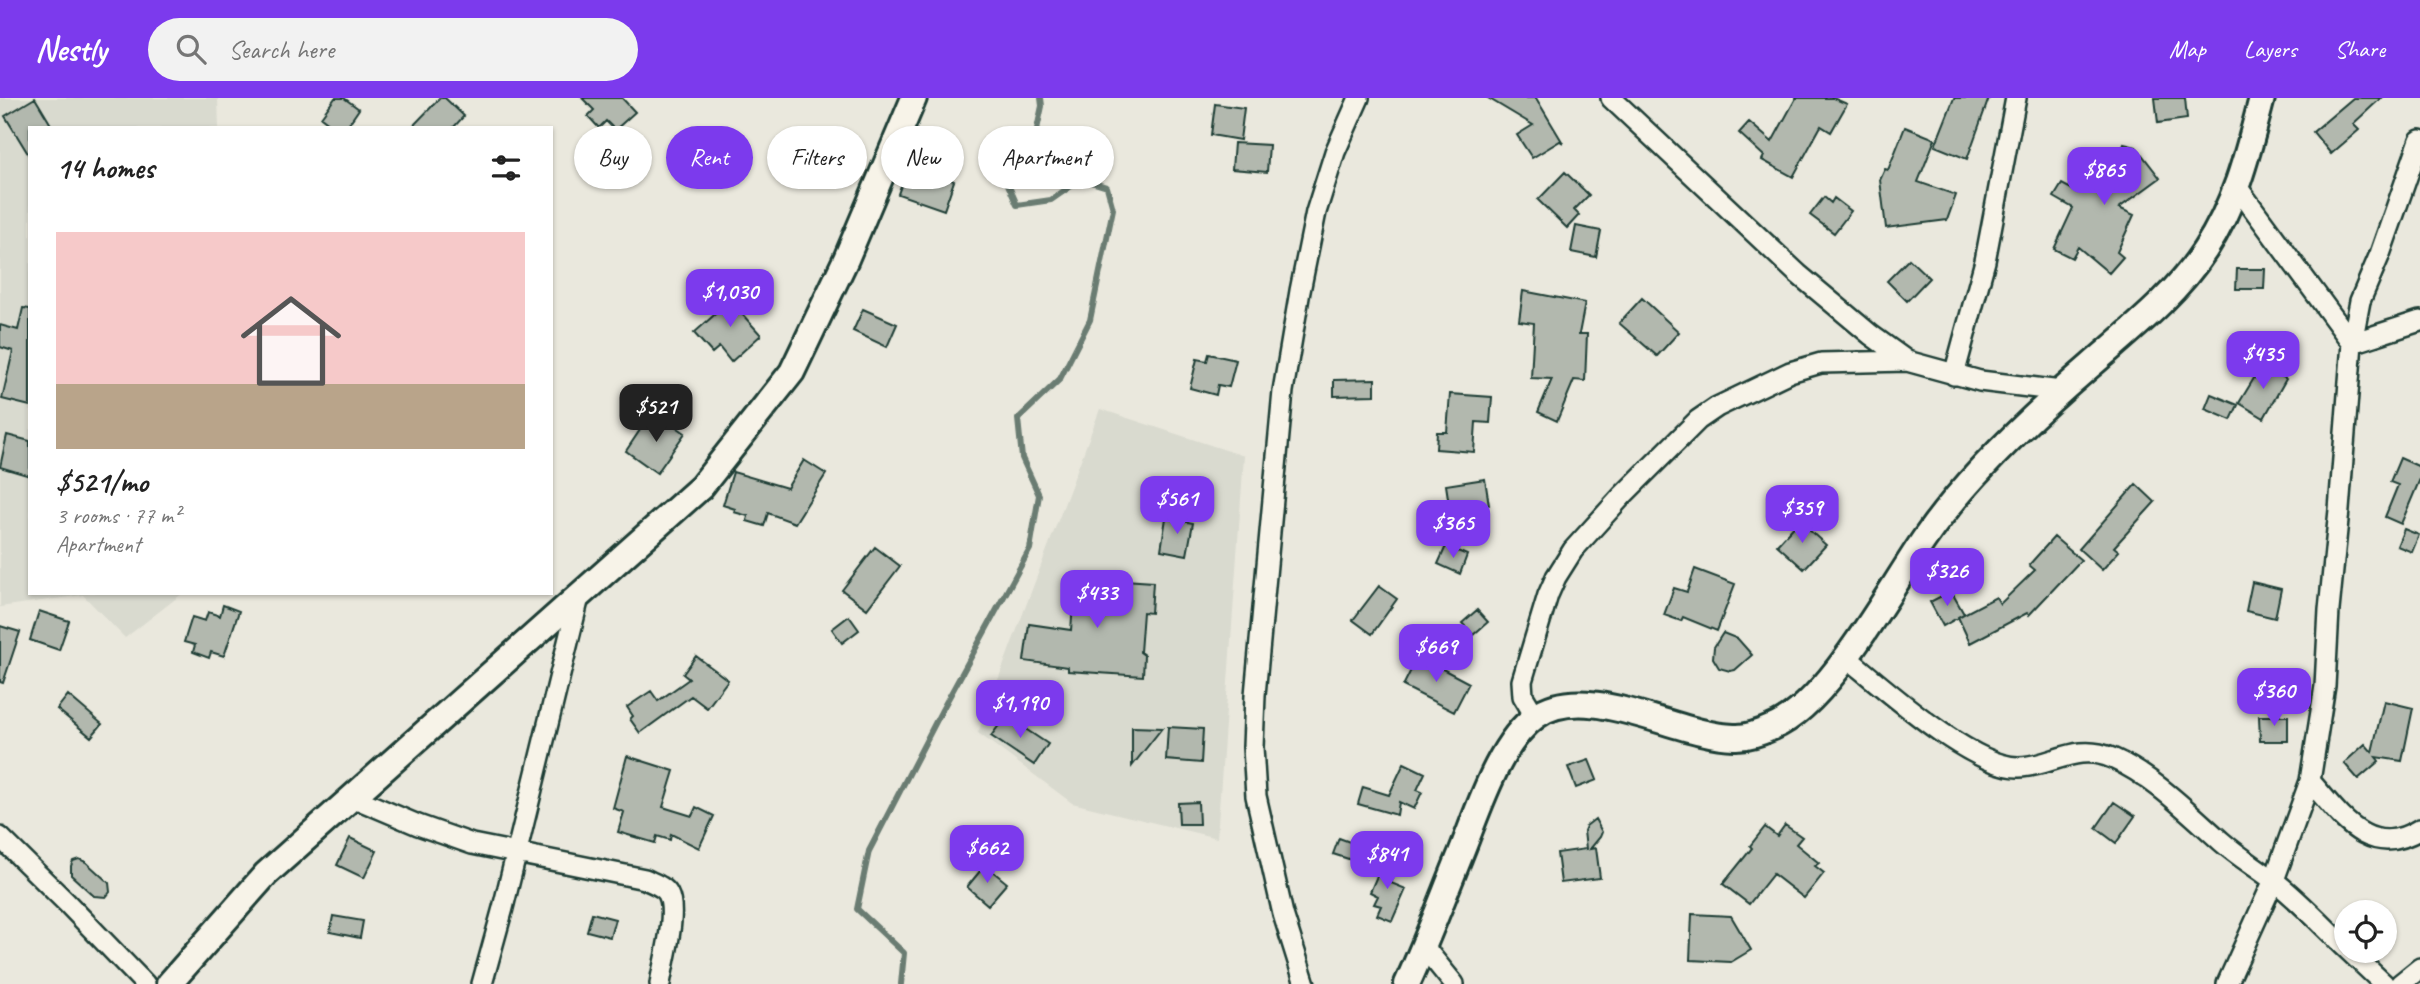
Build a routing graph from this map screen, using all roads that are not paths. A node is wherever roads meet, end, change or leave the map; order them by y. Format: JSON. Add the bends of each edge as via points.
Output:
{"nodes":[{"id":1,"x":914,"y":98,"type":"edge"},
{"id":2,"x":1359,"y":98,"type":"edge"},
{"id":3,"x":1611,"y":98,"type":"edge"},
{"id":4,"x":2016,"y":98,"type":"edge"},
{"id":5,"x":2262,"y":98,"type":"edge"},
{"id":6,"x":2420,"y":140,"type":"edge"},
{"id":7,"x":2238,"y":188,"type":"junction"},
{"id":8,"x":2420,"y":321,"type":"edge"},
{"id":9,"x":2352,"y":343,"type":"junction"},
{"id":10,"x":1907,"y":361,"type":"junction"},
{"id":11,"x":1954,"y":375,"type":"junction"},
{"id":12,"x":2061,"y":391,"type":"junction"},
{"id":13,"x":580,"y":593,"type":"junction"},
{"id":14,"x":1846,"y":657,"type":"junction"},
{"id":15,"x":1535,"y":716,"type":"junction"},
{"id":16,"x":2310,"y":781,"type":"junction"},
{"id":17,"x":352,"y":797,"type":"junction"},
{"id":18,"x":2420,"y":829,"type":"edge"},
{"id":19,"x":0,"y":837,"type":"edge"},
{"id":20,"x":516,"y":855,"type":"junction"},
{"id":21,"x":2274,"y":880,"type":"junction"},
{"id":22,"x":2334,"y":938,"type":"edge"},
{"id":23,"x":1424,"y":947,"type":"junction"},
{"id":24,"x":2361,"y":963,"type":"edge"},
{"id":25,"x":2420,"y":968,"type":"edge"},
{"id":26,"x":145,"y":984,"type":"edge"},
{"id":27,"x":169,"y":984,"type":"edge"},
{"id":28,"x":482,"y":984,"type":"edge"},
{"id":29,"x":660,"y":984,"type":"edge"},
{"id":30,"x":1305,"y":984,"type":"edge"},
{"id":31,"x":1407,"y":984,"type":"edge"},
{"id":32,"x":1454,"y":984,"type":"edge"},
{"id":33,"x":2227,"y":984,"type":"edge"},
{"id":34,"x":2384,"y":984,"type":"edge"},
{"id":35,"x":2400,"y":984,"type":"edge"}],
"edges":[{"from":1,"to":13,"type":"street","via":[[846,258],[780,388],[701,486]]},
{"from":2,"to":30,"type":"street","via":[[1316,212],[1300,291],[1283,391],[1255,695],[1256,796],[1283,914]]},
{"from":3,"to":10,"type":"street","via":[[1798,274]]},
{"from":4,"to":11,"type":"street","via":[[1984,261]]},
{"from":5,"to":7,"type":"street"},
{"from":6,"to":9,"type":"street","via":[[2360,301]]},
{"from":7,"to":9,"type":"street"},
{"from":7,"to":12,"type":"street","via":[[2206,249],[2184,279]]},
{"from":8,"to":9,"type":"street"},
{"from":9,"to":16,"type":"street","via":[[2325,686]]},
{"from":10,"to":11,"type":"street"},
{"from":10,"to":15,"type":"street","via":[[1841,360],[1800,369],[1717,407],[1688,430],[1573,550],[1556,577],[1521,681],[1523,696]]},
{"from":11,"to":12,"type":"street"},
{"from":12,"to":14,"type":"street","via":[[1947,510]]},
{"from":13,"to":17,"type":"street"},
{"from":13,"to":20,"type":"street"},
{"from":14,"to":15,"type":"street","via":[[1810,702],[1792,716],[1776,727],[1737,738],[1591,704],[1549,707]]},
{"from":14,"to":21,"type":"street","via":[[1951,738],[2003,765],[2019,768],[2065,755],[2094,753],[2112,758],[2161,790]]},
{"from":15,"to":23,"type":"street","via":[[1516,736],[1496,772]]},
{"from":16,"to":18,"type":"street","via":[[2355,830],[2370,838],[2386,841]]},
{"from":16,"to":21,"type":"street"},
{"from":17,"to":20,"type":"street","via":[[444,835]]},
{"from":17,"to":27,"type":"street","via":[[266,874]]},
{"from":19,"to":26,"type":"street"},
{"from":20,"to":28,"type":"street"},
{"from":20,"to":29,"type":"street","via":[[645,879],[667,893],[670,922]]},
{"from":21,"to":22,"type":"street"},
{"from":21,"to":33,"type":"street"},
{"from":23,"to":31,"type":"street"},
{"from":23,"to":32,"type":"street"},
{"from":24,"to":34,"type":"street"},
{"from":25,"to":35,"type":"street"}]}
